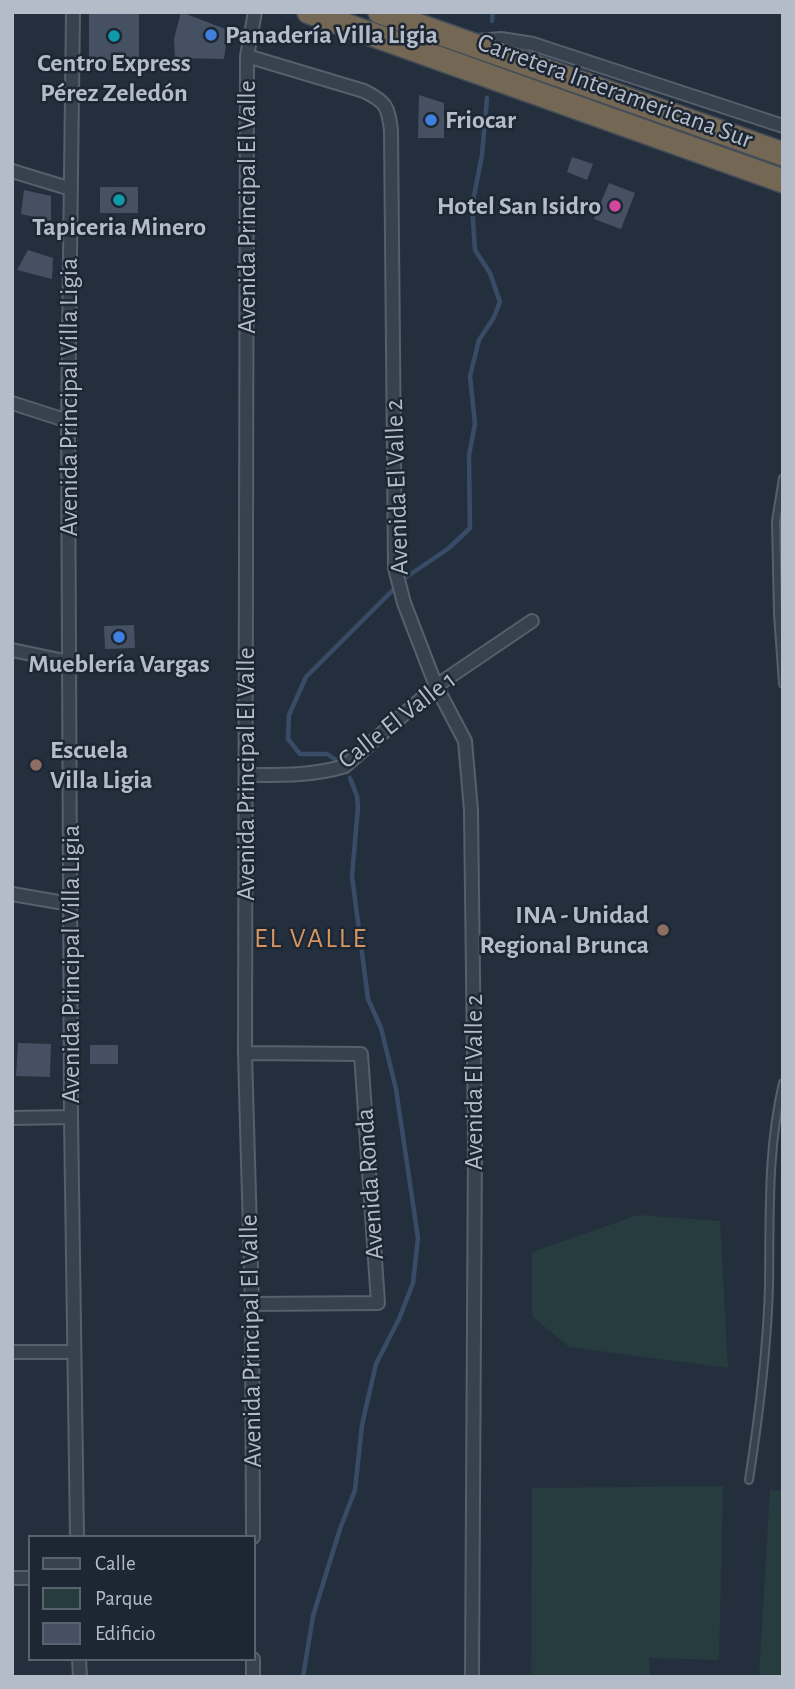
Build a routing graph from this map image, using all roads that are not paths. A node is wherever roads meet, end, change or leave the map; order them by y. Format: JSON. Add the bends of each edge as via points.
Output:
{"nodes":[{"id":1,"x":73,"y":12,"type":"edge"},
{"id":2,"x":255,"y":12,"type":"edge"},
{"id":3,"x":309,"y":12,"type":"edge"},
{"id":4,"x":390,"y":14,"type":"edge"},
{"id":5,"x":465,"y":41,"type":"junction"},
{"id":6,"x":247,"y":56,"type":"junction"},
{"id":7,"x":783,"y":126,"type":"edge"},
{"id":8,"x":783,"y":154,"type":"edge"},
{"id":9,"x":12,"y":171,"type":"edge"},
{"id":10,"x":783,"y":181,"type":"edge"},
{"id":11,"x":71,"y":189,"type":"junction"},
{"id":12,"x":12,"y":403,"type":"edge"},
{"id":13,"x":68,"y":421,"type":"junction"},
{"id":14,"x":783,"y":478,"type":"edge"},
{"id":15,"x":532,"y":621,"type":"dead end"},
{"id":16,"x":12,"y":650,"type":"edge"},
{"id":17,"x":69,"y":662,"type":"junction"},
{"id":18,"x":783,"y":684,"type":"edge"},
{"id":19,"x":436,"y":686,"type":"junction"},
{"id":20,"x":247,"y":775,"type":"junction"},
{"id":21,"x":12,"y":894,"type":"edge"},
{"id":22,"x":70,"y":904,"type":"junction"},
{"id":23,"x":245,"y":1053,"type":"junction"},
{"id":24,"x":783,"y":1083,"type":"edge"},
{"id":25,"x":71,"y":1117,"type":"junction"},
{"id":26,"x":12,"y":1118,"type":"edge"},
{"id":27,"x":251,"y":1304,"type":"junction"},
{"id":28,"x":12,"y":1352,"type":"edge"},
{"id":29,"x":74,"y":1352,"type":"junction"},
{"id":30,"x":749,"y":1480,"type":"dead end"},
{"id":31,"x":77,"y":1535,"type":"edge"},
{"id":32,"x":253,"y":1535,"type":"edge"},
{"id":33,"x":472,"y":1677,"type":"edge"}],
"edges":[{"from":1,"to":11,"type":"street","name":"Avenida Principal Villa Ligia"},
{"from":2,"to":6,"type":"street","name":"Avenida Principal El Valle"},
{"from":3,"to":10,"type":"highway","name":"Carretera Interamericana Sur"},
{"from":4,"to":5,"type":"highway","name":"Carretera Interamericana Sur"},
{"from":5,"to":7,"type":"street","via":[[501,39],[533,44]]},
{"from":5,"to":8,"type":"highway","name":"Carretera Interamericana Sur"},
{"from":6,"to":19,"type":"street","name":"Avenida El Valle 2","via":[[364,91],[382,100],[388,110],[396,573]]},
{"from":6,"to":20,"type":"street","name":"Avenida Principal El Valle"},
{"from":9,"to":11,"type":"street"},
{"from":11,"to":13,"type":"street","name":"Avenida Principal Villa Ligia"},
{"from":12,"to":13,"type":"street"},
{"from":13,"to":17,"type":"street","name":"Avenida Principal Villa Ligia"},
{"from":14,"to":18,"type":"lane","via":[[776,520]]},
{"from":15,"to":19,"type":"street","name":"Calle El Valle 1"},
{"from":16,"to":17,"type":"street"},
{"from":17,"to":22,"type":"street","name":"Avenida Principal Villa Ligia"},
{"from":19,"to":20,"type":"street","name":"Calle El Valle 1","via":[[345,766],[295,775]]},
{"from":19,"to":33,"type":"street","name":"Avenida El Valle 2","via":[[465,741],[471,810],[475,1142]]},
{"from":20,"to":23,"type":"street","name":"Avenida Principal El Valle"},
{"from":21,"to":22,"type":"street"},
{"from":22,"to":25,"type":"street","name":"Avenida Principal Villa Ligia"},
{"from":23,"to":27,"type":"street","name":"Avenida Principal El Valle"},
{"from":23,"to":27,"type":"street","name":"Avenida Ronda","via":[[361,1054],[378,1303]]},
{"from":24,"to":30,"type":"lane","via":[[770,1182],[763,1388]]},
{"from":25,"to":26,"type":"street"},
{"from":25,"to":29,"type":"street","name":"Avenida Principal Villa Ligia"},
{"from":27,"to":32,"type":"street","name":"Avenida Principal El Valle"},
{"from":28,"to":29,"type":"street"},
{"from":29,"to":31,"type":"street","name":"Avenida Principal Villa Ligia"}]}
